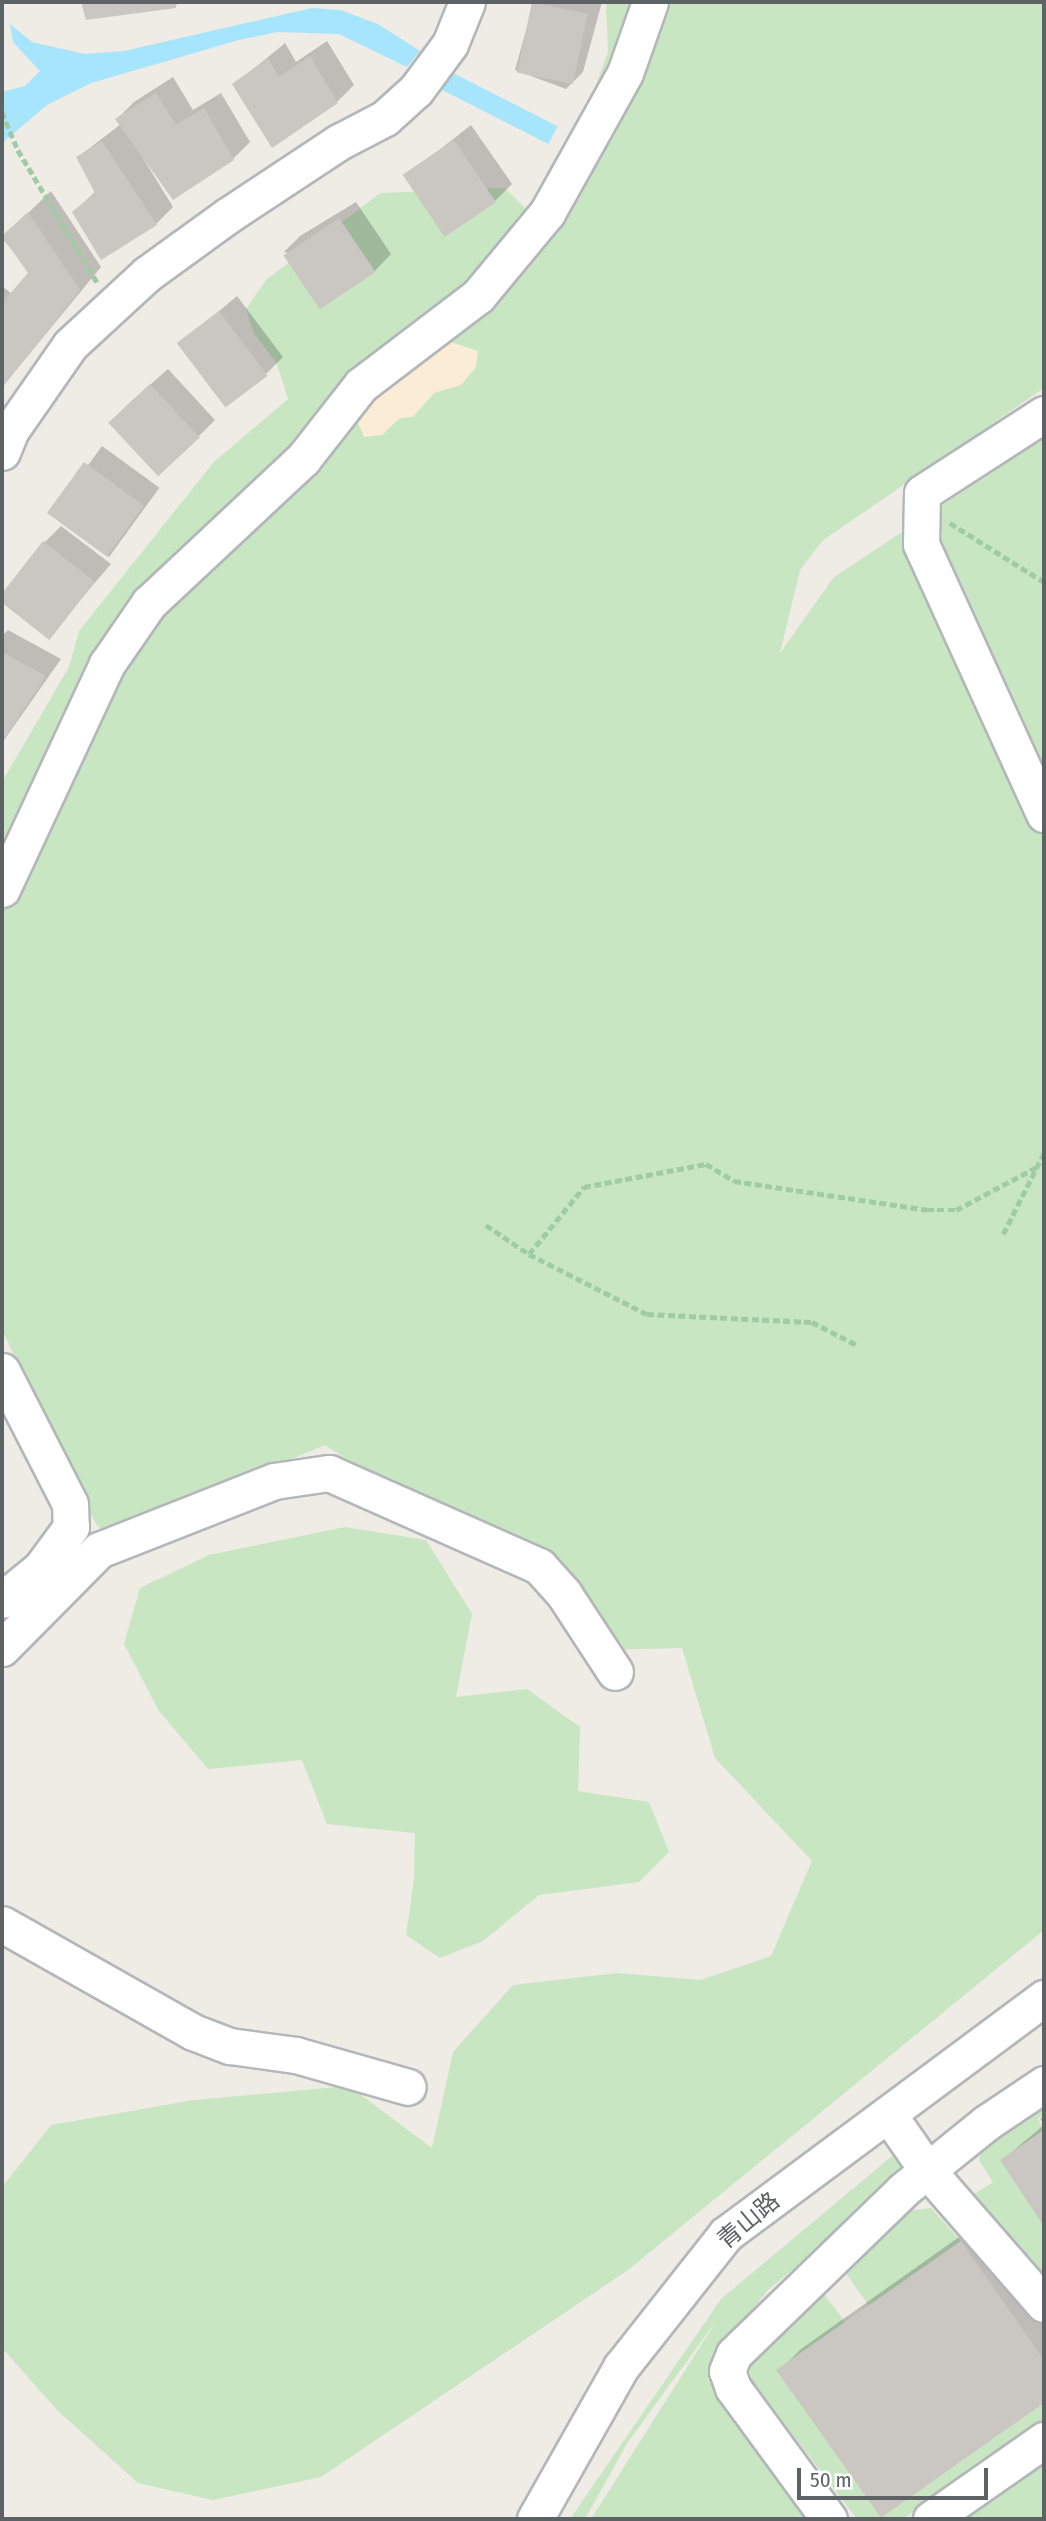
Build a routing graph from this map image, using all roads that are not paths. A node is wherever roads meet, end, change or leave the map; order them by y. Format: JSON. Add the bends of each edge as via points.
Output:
{"nodes":[{"id":1,"x":467,"y":2,"type":"edge"},
{"id":2,"x":650,"y":2,"type":"edge"},
{"id":3,"x":1044,"y":414,"type":"edge"},
{"id":4,"x":2,"y":452,"type":"edge"},
{"id":5,"x":1044,"y":814,"type":"edge"},
{"id":6,"x":2,"y":888,"type":"edge"},
{"id":7,"x":2,"y":1371,"type":"edge"},
{"id":8,"x":2,"y":1600,"type":"edge"},
{"id":9,"x":2,"y":1648,"type":"edge"},
{"id":10,"x":615,"y":1672,"type":"dead end"},
{"id":11,"x":2,"y":1924,"type":"edge"},
{"id":12,"x":1044,"y":1998,"type":"edge"},
{"id":13,"x":1044,"y":2084,"type":"edge"},
{"id":14,"x":408,"y":2087,"type":"dead end"},
{"id":15,"x":888,"y":2114,"type":"junction"},
{"id":16,"x":927,"y":2170,"type":"junction"},
{"id":17,"x":1044,"y":2304,"type":"edge"},
{"id":18,"x":1044,"y":2440,"type":"edge"},
{"id":19,"x":535,"y":2519,"type":"edge"},
{"id":20,"x":829,"y":2519,"type":"edge"},
{"id":21,"x":931,"y":2519,"type":"edge"}],
"edges":[{"from":1,"to":4,"type":"street","via":[[450,44],[416,90],[385,118],[339,142],[227,216],[71,345],[11,430]]},
{"from":2,"to":6,"type":"street","via":[[625,73],[547,214],[478,296],[361,385],[303,459],[149,603],[107,664]]},
{"from":3,"to":5,"type":"street","via":[[922,493],[921,544]]},
{"from":7,"to":8,"type":"street","via":[[70,1504],[71,1527],[41,1568]]},
{"from":9,"to":10,"type":"street","via":[[99,1550],[274,1481],[329,1473],[539,1566],[564,1594]]},
{"from":11,"to":14,"type":"street","via":[[193,2032],[230,2046],[296,2055]]},
{"from":12,"to":15,"type":"street","name":"青山路"},
{"from":13,"to":16,"type":"street"},
{"from":15,"to":16,"type":"street"},
{"from":15,"to":19,"type":"street","name":"青山路","via":[[726,2234],[621,2367]]},
{"from":16,"to":17,"type":"street"},
{"from":16,"to":20,"type":"street","via":[[734,2354],[727,2371],[733,2388]]},
{"from":18,"to":21,"type":"street"}]}
